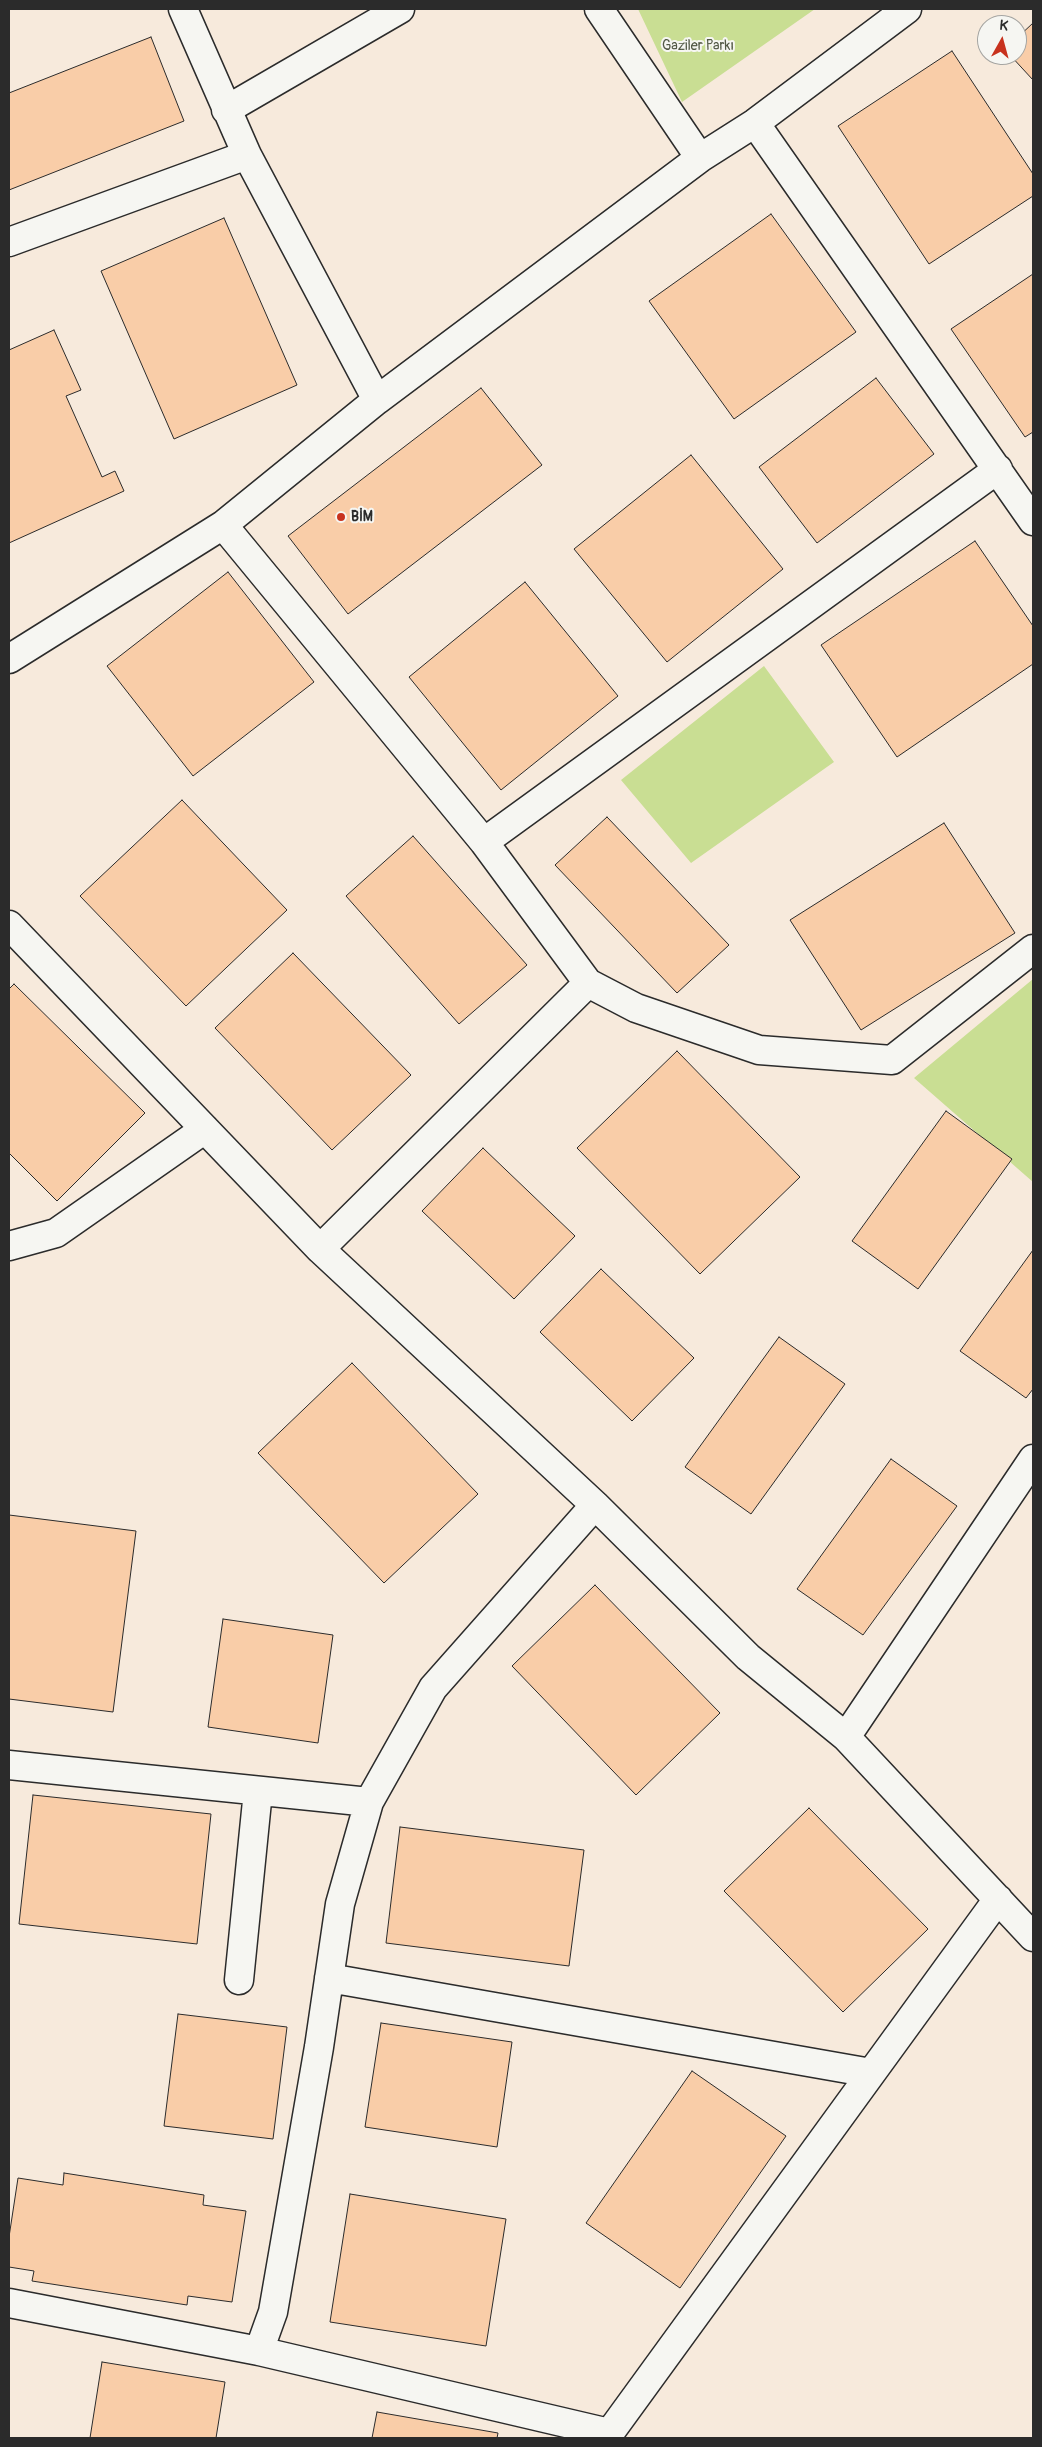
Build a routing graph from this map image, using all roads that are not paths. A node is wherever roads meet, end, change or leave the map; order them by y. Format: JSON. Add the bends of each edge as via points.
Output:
{"nodes":[{"id":1,"x":183,"y":9,"type":"edge"},
{"id":2,"x":400,"y":9,"type":"edge"},
{"id":3,"x":599,"y":9,"type":"edge"},
{"id":4,"x":908,"y":9,"type":"edge"},
{"id":5,"x":226,"y":110,"type":"junction"},
{"id":6,"x":755,"y":123,"type":"junction"},
{"id":7,"x":247,"y":155,"type":"junction"},
{"id":8,"x":700,"y":158,"type":"junction"},
{"id":9,"x":9,"y":242,"type":"edge"},
{"id":10,"x":377,"y":400,"type":"junction"},
{"id":11,"x":998,"y":469,"type":"junction"},
{"id":12,"x":1033,"y":521,"type":"edge"},
{"id":13,"x":223,"y":525,"type":"junction"},
{"id":14,"x":9,"y":659,"type":"edge"},
{"id":15,"x":484,"y":842,"type":"junction"},
{"id":16,"x":9,"y":925,"type":"edge"},
{"id":17,"x":1033,"y":949,"type":"edge"},
{"id":18,"x":588,"y":983,"type":"junction"},
{"id":19,"x":205,"y":1129,"type":"junction"},
{"id":20,"x":9,"y":1246,"type":"edge"},
{"id":21,"x":320,"y":1249,"type":"junction"},
{"id":22,"x":1030,"y":1471,"type":"edge"},
{"id":23,"x":596,"y":1505,"type":"junction"},
{"id":24,"x":846,"y":1737,"type":"junction"},
{"id":25,"x":9,"y":1765,"type":"edge"},
{"id":26,"x":258,"y":1791,"type":"junction"},
{"id":27,"x":369,"y":1802,"type":"junction"},
{"id":28,"x":998,"y":1899,"type":"junction"},
{"id":29,"x":1033,"y":1937,"type":"edge"},
{"id":30,"x":329,"y":1978,"type":"junction"},
{"id":31,"x":239,"y":1980,"type":"dead end"},
{"id":32,"x":872,"y":2072,"type":"junction"},
{"id":33,"x":9,"y":2303,"type":"edge"},
{"id":34,"x":259,"y":2351,"type":"junction"},
{"id":35,"x":607,"y":2436,"type":"edge"}],
"edges":[{"from":1,"to":5,"type":"street"},
{"from":2,"to":5,"type":"street"},
{"from":3,"to":8,"type":"street"},
{"from":4,"to":6,"type":"street"},
{"from":5,"to":7,"type":"street"},
{"from":6,"to":8,"type":"street"},
{"from":6,"to":11,"type":"street"},
{"from":7,"to":9,"type":"street"},
{"from":7,"to":10,"type":"street"},
{"from":8,"to":10,"type":"street"},
{"from":10,"to":13,"type":"street"},
{"from":11,"to":12,"type":"street"},
{"from":11,"to":15,"type":"street"},
{"from":13,"to":14,"type":"street"},
{"from":13,"to":15,"type":"street"},
{"from":15,"to":18,"type":"street"},
{"from":16,"to":19,"type":"street"},
{"from":17,"to":18,"type":"street","via":[[892,1060],[760,1050],[636,1008]]},
{"from":18,"to":21,"type":"street"},
{"from":19,"to":20,"type":"street","via":[[56,1233]]},
{"from":19,"to":21,"type":"street"},
{"from":21,"to":23,"type":"street"},
{"from":22,"to":24,"type":"street"},
{"from":23,"to":24,"type":"street","via":[[748,1657]]},
{"from":23,"to":27,"type":"street","via":[[433,1688]]},
{"from":24,"to":28,"type":"street"},
{"from":25,"to":26,"type":"street"},
{"from":26,"to":27,"type":"street"},
{"from":26,"to":31,"type":"street"},
{"from":27,"to":30,"type":"street","via":[[340,1904]]},
{"from":28,"to":29,"type":"street"},
{"from":28,"to":32,"type":"street"},
{"from":30,"to":32,"type":"street"},
{"from":30,"to":34,"type":"street","via":[[273,2312]]},
{"from":32,"to":35,"type":"street"},
{"from":33,"to":34,"type":"street"},
{"from":34,"to":35,"type":"street"}]}
